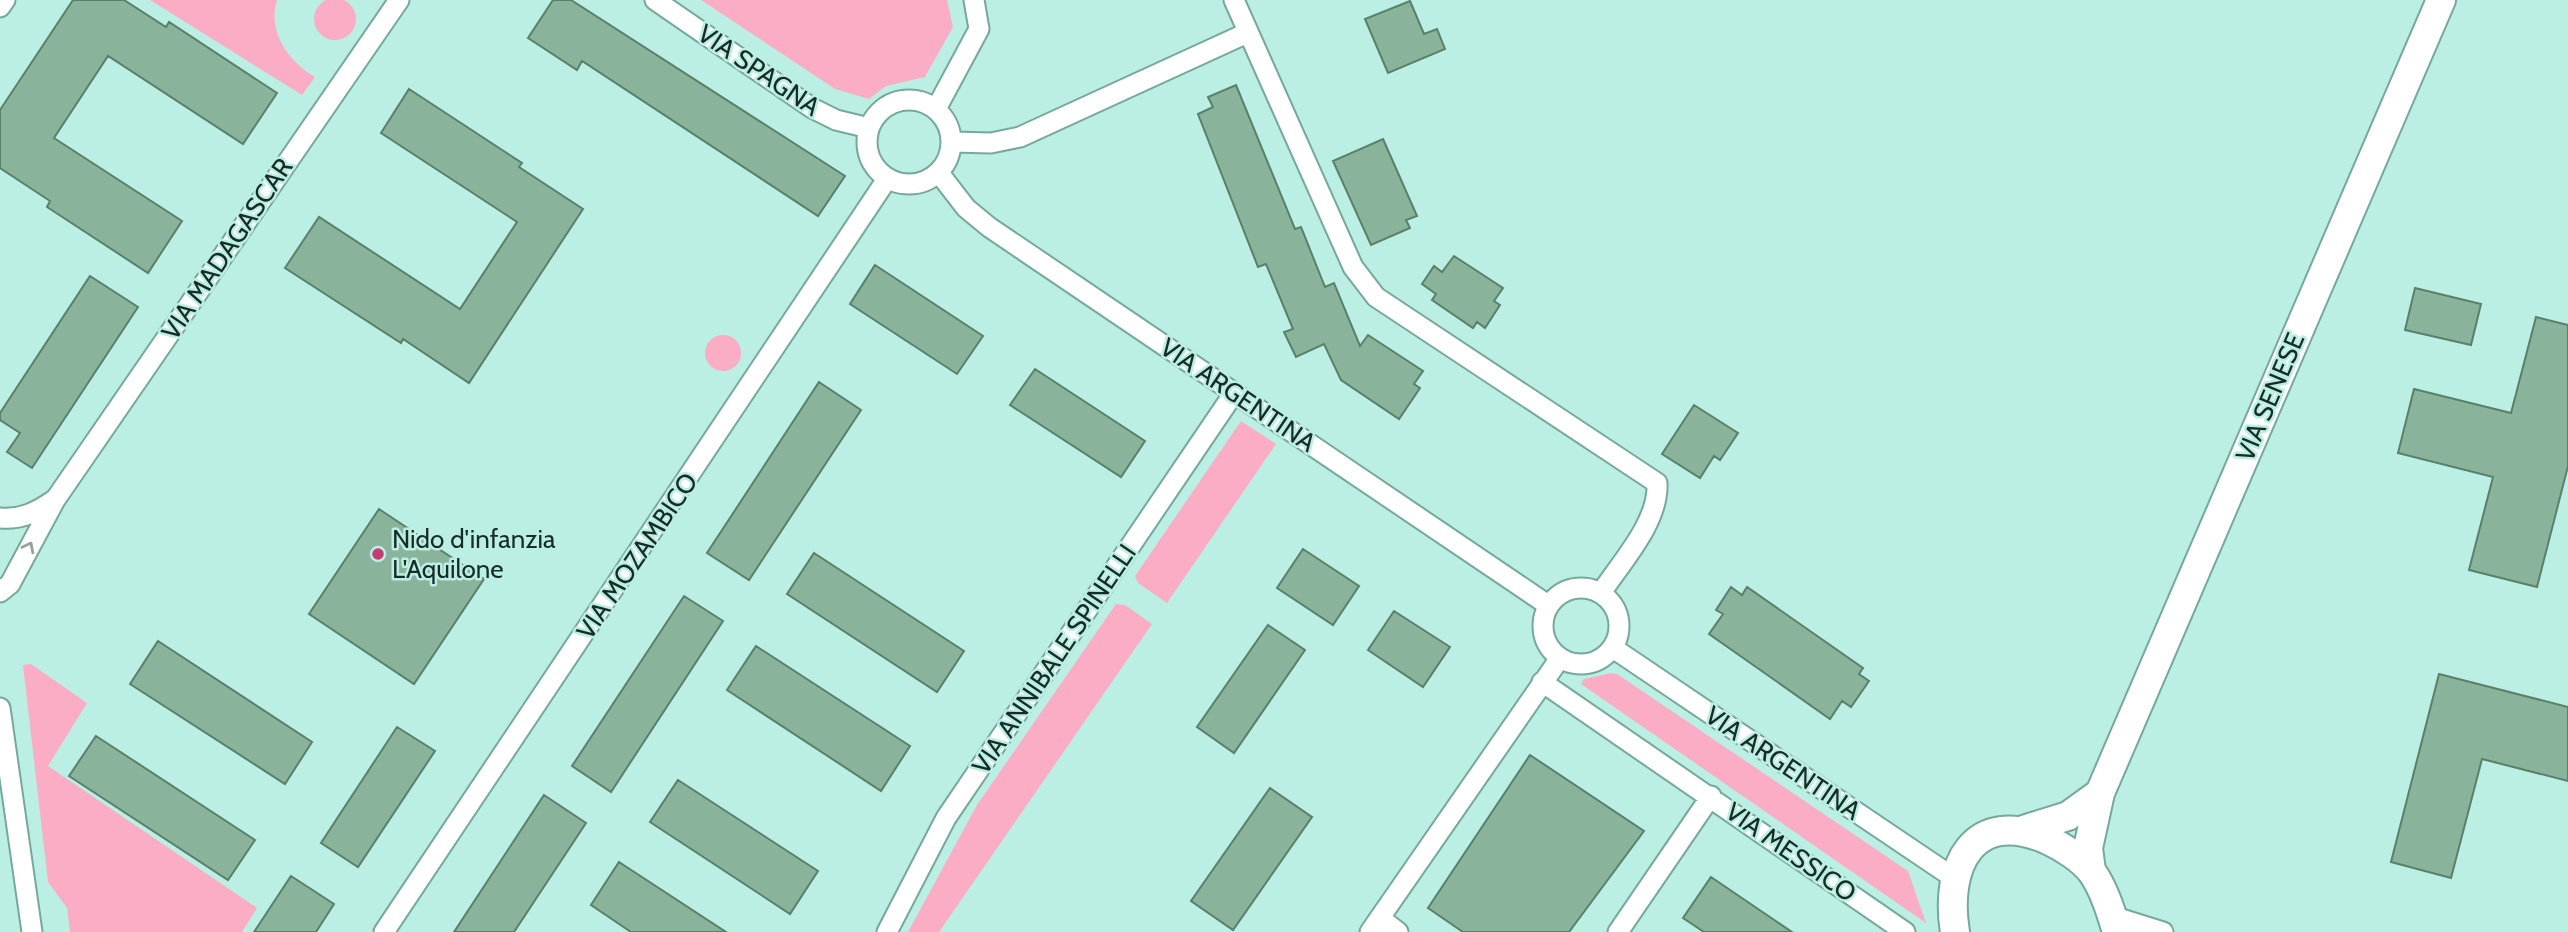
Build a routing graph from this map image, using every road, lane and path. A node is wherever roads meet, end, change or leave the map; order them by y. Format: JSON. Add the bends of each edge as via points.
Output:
{"nodes":[{"id":1,"x":5,"y":0,"type":"edge"},
{"id":2,"x":399,"y":0,"type":"edge"},
{"id":3,"x":655,"y":0,"type":"edge"},
{"id":4,"x":974,"y":0,"type":"edge"},
{"id":5,"x":1234,"y":0,"type":"edge"},
{"id":6,"x":2441,"y":0,"type":"edge"},
{"id":7,"x":0,"y":8,"type":"edge"},
{"id":8,"x":1247,"y":33,"type":"junction"},
{"id":9,"x":936,"y":109,"type":"junction"},
{"id":10,"x":869,"y":128,"type":"junction"},
{"id":11,"x":952,"y":142,"type":"junction"},
{"id":12,"x":939,"y":173,"type":"junction"},
{"id":13,"x":887,"y":179,"type":"junction"},
{"id":14,"x":1234,"y":393,"type":"junction"},
{"id":15,"x":55,"y":500,"type":"junction"},
{"id":16,"x":0,"y":518,"type":"edge"},
{"id":17,"x":0,"y":592,"type":"edge"},
{"id":18,"x":1601,"y":593,"type":"junction"},
{"id":19,"x":1548,"y":605,"type":"junction"},
{"id":20,"x":1613,"y":648,"type":"junction"},
{"id":21,"x":1560,"y":658,"type":"junction"},
{"id":22,"x":1542,"y":682,"type":"junction"},
{"id":23,"x":0,"y":708,"type":"edge"},
{"id":24,"x":2100,"y":793,"type":"junction"},
{"id":25,"x":1711,"y":796,"type":"junction"},
{"id":26,"x":2020,"y":831,"type":"junction"},
{"id":27,"x":2091,"y":871,"type":"junction"},
{"id":28,"x":1954,"y":878,"type":"junction"},
{"id":29,"x":2115,"y":924,"type":"edge"},
{"id":30,"x":1375,"y":925,"type":"edge"},
{"id":31,"x":32,"y":932,"type":"edge"},
{"id":32,"x":384,"y":932,"type":"edge"},
{"id":33,"x":887,"y":932,"type":"edge"},
{"id":34,"x":1398,"y":932,"type":"edge"},
{"id":35,"x":1618,"y":932,"type":"edge"},
{"id":36,"x":1905,"y":932,"type":"edge"},
{"id":37,"x":1955,"y":932,"type":"edge"},
{"id":38,"x":2163,"y":932,"type":"edge"}],
"edges":[{"from":1,"to":7,"type":"street"},
{"from":2,"to":15,"type":"street","name":"VIA MADAGASCAR"},
{"from":3,"to":10,"type":"street","name":"VIA SPAGNA","via":[[812,108]]},
{"from":4,"to":9,"type":"street","via":[[979,29]]},
{"from":5,"to":8,"type":"street"},
{"from":6,"to":24,"type":"main road","name":"VIA SENESE"},
{"from":8,"to":11,"type":"street","via":[[1020,137],[991,143]]},
{"from":8,"to":18,"type":"street","via":[[1365,285],[1657,483],[1658,498],[1647,524]]},
{"from":9,"to":10,"type":"street","via":[[924,102],[898,101],[885,107]]},
{"from":9,"to":11,"type":"street"},
{"from":10,"to":13,"type":"street","via":[[867,151]]},
{"from":11,"to":12,"type":"street"},
{"from":12,"to":13,"type":"street","via":[[914,184]]},
{"from":12,"to":14,"type":"street","name":"VIA ARGENTINA","via":[[960,201],[989,227]]},
{"from":13,"to":32,"type":"street","name":"VIA MOZAMBICO"},
{"from":14,"to":19,"type":"street","name":"VIA ARGENTINA"},
{"from":14,"to":33,"type":"street","name":"VIA ANNIBALE SPINELLI","via":[[946,818]]},
{"from":15,"to":16,"type":"street","name":"VIA MADAGASCAR","via":[[35,513]]},
{"from":17,"to":15,"type":"street","name":"VIA MADAGASCAR","one_way":true,"via":[[10,584]]},
{"from":18,"to":19,"type":"street","via":[[1572,588]]},
{"from":18,"to":20,"type":"street","via":[[1619,617]]},
{"from":19,"to":21,"type":"street","via":[[1542,628],[1551,650]]},
{"from":20,"to":21,"type":"street","via":[[1594,662],[1571,663]]},
{"from":20,"to":28,"type":"street","name":"VIA ARGENTINA"},
{"from":21,"to":22,"type":"street"},
{"from":22,"to":25,"type":"street","name":"VIA MESSICO"},
{"from":22,"to":30,"type":"street"},
{"from":23,"to":31,"type":"street"},
{"from":24,"to":26,"type":"main road","via":[[2067,816]]},
{"from":24,"to":27,"type":"main road","name":"VIA SENESE","via":[[2088,848]]},
{"from":25,"to":35,"type":"street","name":"VIA MESSICO"},
{"from":25,"to":36,"type":"street","name":"VIA MESSICO"},
{"from":26,"to":27,"type":"main road","via":[[2061,846]]},
{"from":26,"to":28,"type":"main road","via":[[1988,834],[1969,849]]},
{"from":27,"to":29,"type":"main road"},
{"from":28,"to":37,"type":"main road"},
{"from":29,"to":38,"type":"street"},
{"from":30,"to":34,"type":"street"}]}
